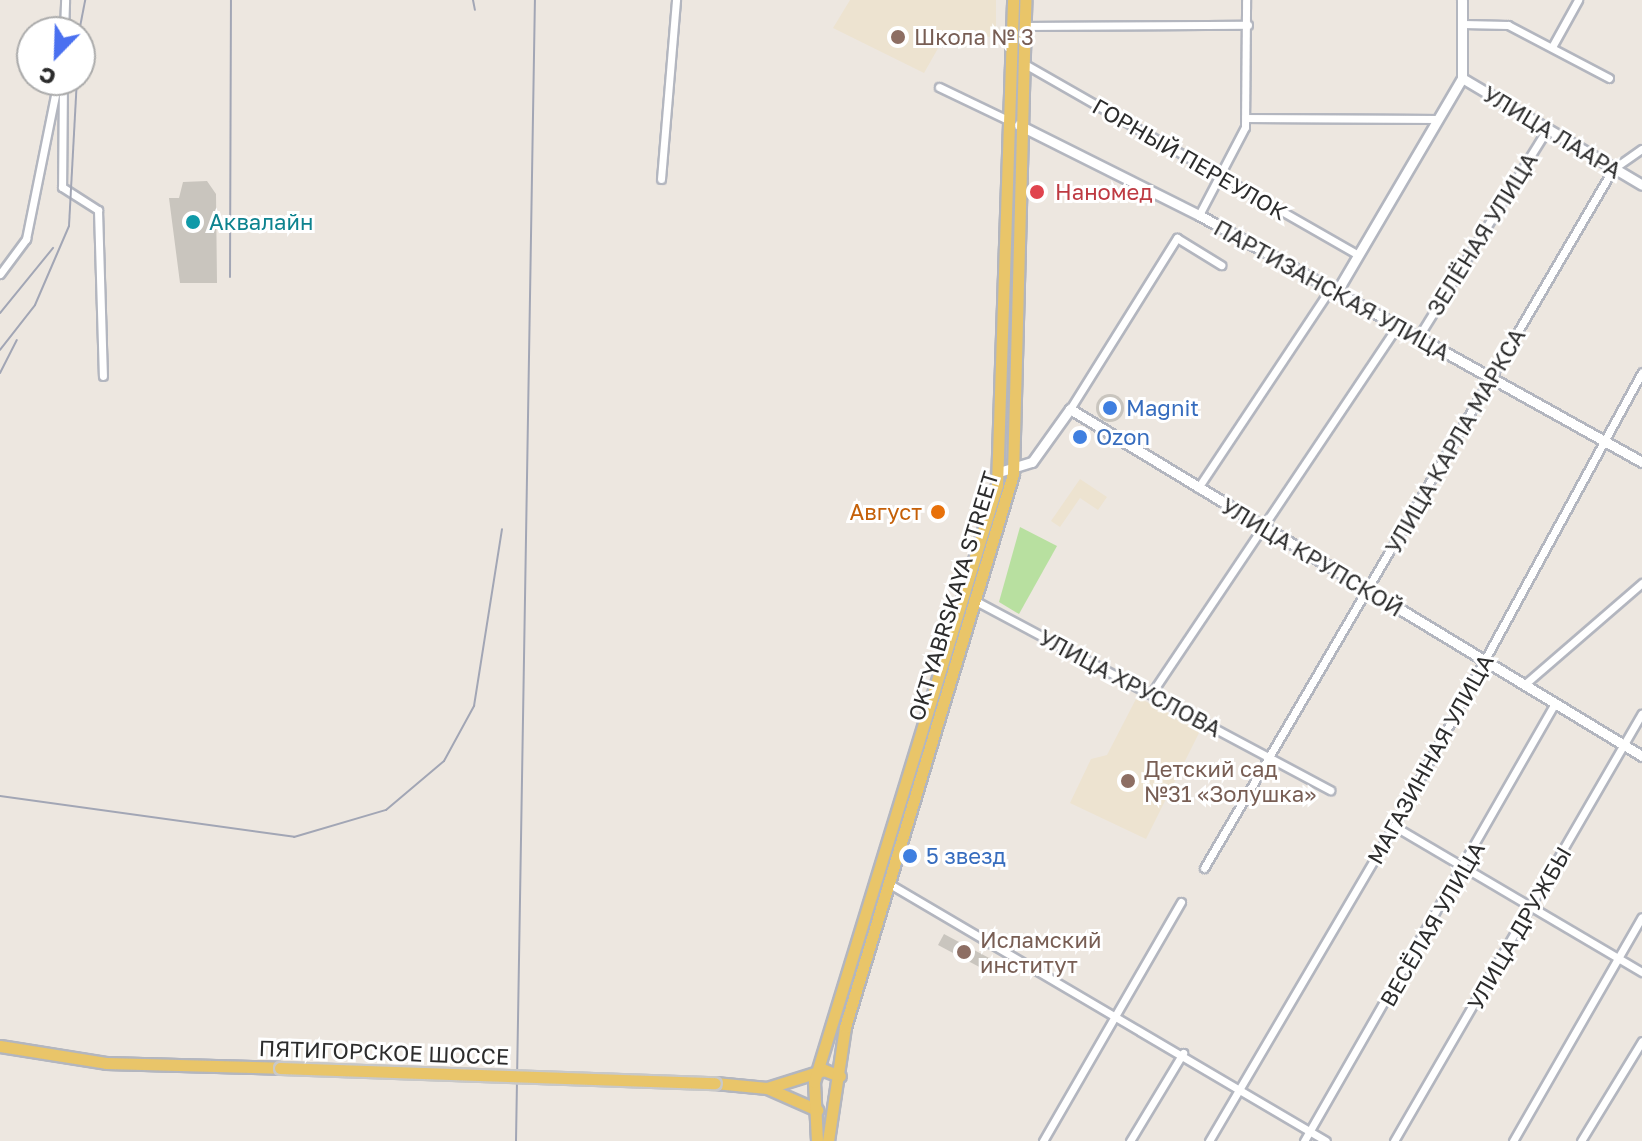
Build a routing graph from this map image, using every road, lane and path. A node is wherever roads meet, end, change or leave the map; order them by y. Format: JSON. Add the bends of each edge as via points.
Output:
{"nodes":[{"id":1,"x":676,"y":0,"type":"edge"},
{"id":2,"x":1013,"y":0,"type":"edge"},
{"id":3,"x":1025,"y":0,"type":"edge"},
{"id":4,"x":1246,"y":0,"type":"edge"},
{"id":5,"x":1462,"y":0,"type":"edge"},
{"id":6,"x":1578,"y":0,"type":"edge"},
{"id":7,"x":1463,"y":24,"type":"junction"},
{"id":8,"x":1248,"y":25,"type":"junction"},
{"id":9,"x":1024,"y":26,"type":"junction"},
{"id":10,"x":1552,"y":47,"type":"junction"},
{"id":11,"x":1022,"y":63,"type":"junction"},
{"id":12,"x":1462,"y":78,"type":"junction"},
{"id":13,"x":1609,"y":78,"type":"dead end"},
{"id":14,"x":939,"y":87,"type":"dead end"},
{"id":15,"x":57,"y":96,"type":"edge"},
{"id":16,"x":60,"y":96,"type":"edge"},
{"id":17,"x":1246,"y":118,"type":"junction"},
{"id":18,"x":1438,"y":119,"type":"junction"},
{"id":19,"x":1014,"y":123,"type":"junction"},
{"id":20,"x":1547,"y":129,"type":"junction"},
{"id":21,"x":1642,"y":149,"type":"edge"},
{"id":22,"x":1613,"y":169,"type":"junction"},
{"id":23,"x":1223,"y":176,"type":"junction"},
{"id":24,"x":661,"y":179,"type":"dead end"},
{"id":25,"x":1642,"y":185,"type":"edge"},
{"id":26,"x":1199,"y":215,"type":"junction"},
{"id":27,"x":1358,"y":255,"type":"junction"},
{"id":28,"x":1221,"y":265,"type":"dead end"},
{"id":29,"x":0,"y":274,"type":"edge"},
{"id":30,"x":1333,"y":291,"type":"junction"},
{"id":31,"x":1396,"y":328,"type":"junction"},
{"id":32,"x":1417,"y":339,"type":"junction"},
{"id":33,"x":1642,"y":372,"type":"edge"},
{"id":34,"x":103,"y":376,"type":"dead end"},
{"id":35,"x":1492,"y":379,"type":"junction"},
{"id":36,"x":1070,"y":409,"type":"junction"},
{"id":37,"x":1605,"y":442,"type":"junction"},
{"id":38,"x":1642,"y":462,"type":"edge"},
{"id":39,"x":999,"y":472,"type":"junction"},
{"id":40,"x":1013,"y":474,"type":"junction"},
{"id":41,"x":1198,"y":488,"type":"junction"},
{"id":42,"x":1261,"y":527,"type":"junction"},
{"id":43,"x":1642,"y":583,"type":"edge"},
{"id":44,"x":1367,"y":590,"type":"junction"},
{"id":45,"x":972,"y":599,"type":"junction"},
{"id":46,"x":1486,"y":660,"type":"junction"},
{"id":47,"x":1525,"y":684,"type":"junction"},
{"id":48,"x":1151,"y":694,"type":"junction"},
{"id":49,"x":1555,"y":703,"type":"junction"},
{"id":50,"x":1642,"y":714,"type":"edge"},
{"id":51,"x":1624,"y":745,"type":"junction"},
{"id":52,"x":1642,"y":756,"type":"edge"},
{"id":53,"x":1270,"y":757,"type":"junction"},
{"id":54,"x":1330,"y":790,"type":"dead end"},
{"id":55,"x":1394,"y":826,"type":"junction"},
{"id":56,"x":1467,"y":867,"type":"junction"},
{"id":57,"x":1204,"y":868,"type":"dead end"},
{"id":58,"x":888,"y":883,"type":"junction"},
{"id":59,"x":1181,"y":902,"type":"dead end"},
{"id":60,"x":1532,"y":907,"type":"junction"},
{"id":61,"x":1642,"y":917,"type":"edge"},
{"id":62,"x":1619,"y":957,"type":"junction"},
{"id":63,"x":1642,"y":972,"type":"edge"},
{"id":64,"x":1118,"y":1013,"type":"junction"},
{"id":65,"x":1642,"y":1041,"type":"edge"},
{"id":66,"x":0,"y":1046,"type":"edge"},
{"id":67,"x":1183,"y":1053,"type":"junction"},
{"id":68,"x":818,"y":1073,"type":"junction"},
{"id":69,"x":840,"y":1076,"type":"junction"},
{"id":70,"x":1241,"y":1085,"type":"junction"},
{"id":71,"x":767,"y":1088,"type":"junction"},
{"id":72,"x":814,"y":1108,"type":"junction"},
{"id":73,"x":833,"y":1111,"type":"junction"},
{"id":74,"x":1310,"y":1131,"type":"junction"},
{"id":75,"x":817,"y":1141,"type":"edge"},
{"id":76,"x":828,"y":1141,"type":"edge"},
{"id":77,"x":1043,"y":1141,"type":"edge"},
{"id":78,"x":1130,"y":1141,"type":"edge"},
{"id":79,"x":1209,"y":1141,"type":"edge"},
{"id":80,"x":1304,"y":1141,"type":"edge"},
{"id":81,"x":1326,"y":1141,"type":"edge"},
{"id":82,"x":1394,"y":1141,"type":"edge"},
{"id":83,"x":1513,"y":1141,"type":"edge"},
{"id":84,"x":1581,"y":1141,"type":"edge"}],
"edges":[{"from":1,"to":24,"type":"street"},
{"from":2,"to":19,"type":"main road","name":"OKTYABRSKAYA STREET"},
{"from":3,"to":9,"type":"main road","name":"OKTYABRSKAYA STREET"},
{"from":4,"to":8,"type":"street"},
{"from":5,"to":7,"type":"street"},
{"from":6,"to":10,"type":"street"},
{"from":7,"to":10,"type":"street","via":[[1508,25]]},
{"from":7,"to":12,"type":"street"},
{"from":8,"to":9,"type":"street"},
{"from":8,"to":17,"type":"street"},
{"from":9,"to":11,"type":"main road","name":"OKTYABRSKAYA STREET"},
{"from":10,"to":13,"type":"street"},
{"from":11,"to":19,"type":"main road","name":"OKTYABRSKAYA STREET"},
{"from":11,"to":23,"type":"street","name":"ГОРНЫЙ ПЕРЕУЛОК"},
{"from":12,"to":18,"type":"street"},
{"from":12,"to":20,"type":"street","name":"УЛИЦА ЛААРА"},
{"from":14,"to":19,"type":"street","name":"ПАРТИЗАНСКАЯ УЛИЦА"},
{"from":15,"to":29,"type":"street","via":[[26,239]]},
{"from":16,"to":34,"type":"street","via":[[62,187],[98,210]]},
{"from":17,"to":18,"type":"street"},
{"from":17,"to":23,"type":"street"},
{"from":18,"to":27,"type":"street"},
{"from":19,"to":26,"type":"street","name":"ПАРТИЗАНСКАЯ УЛИЦА"},
{"from":19,"to":39,"type":"main road","name":"OKTYABRSKAYA STREET"},
{"from":19,"to":40,"type":"main road","name":"OKTYABRSKAYA STREET"},
{"from":20,"to":22,"type":"street","name":"УЛИЦА ЛААРА"},
{"from":20,"to":32,"type":"street","name":"ЗЕЛЁНАЯ УЛИЦА"},
{"from":21,"to":22,"type":"street","name":"УЛИЦА КАРЛА МАРКСА"},
{"from":22,"to":25,"type":"street","name":"УЛИЦА ЛААРА"},
{"from":22,"to":35,"type":"street","name":"УЛИЦА КАРЛА МАРКСА"},
{"from":23,"to":26,"type":"street"},
{"from":23,"to":27,"type":"street","name":"ГОРНЫЙ ПЕРЕУЛОК"},
{"from":26,"to":30,"type":"street","name":"ПАРТИЗАНСКАЯ УЛИЦА"},
{"from":27,"to":30,"type":"street"},
{"from":28,"to":36,"type":"street","via":[[1177,238]]},
{"from":30,"to":31,"type":"street","name":"ПАРТИЗАНСКАЯ УЛИЦА"},
{"from":30,"to":41,"type":"street"},
{"from":31,"to":32,"type":"street","name":"ПАРТИЗАНСКАЯ УЛИЦА"},
{"from":31,"to":42,"type":"street"},
{"from":32,"to":35,"type":"street","name":"ПАРТИЗАНСКАЯ УЛИЦА"},
{"from":33,"to":37,"type":"street","name":"МАГАЗИННАЯ УЛИЦА"},
{"from":35,"to":37,"type":"street","name":"ПАРТИЗАНСКАЯ УЛИЦА"},
{"from":35,"to":44,"type":"street","name":"УЛИЦА КАРЛА МАРКСА"},
{"from":36,"to":40,"type":"street","via":[[1038,455]]},
{"from":36,"to":41,"type":"street","name":"УЛИЦА КРУПСКОЙ"},
{"from":37,"to":38,"type":"street","name":"ПАРТИЗАНСКАЯ УЛИЦА"},
{"from":37,"to":46,"type":"street","name":"МАГАЗИННАЯ УЛИЦА"},
{"from":39,"to":40,"type":"street"},
{"from":39,"to":68,"type":"main road","name":"OKTYABRSKAYA STREET"},
{"from":40,"to":45,"type":"main road","name":"OKTYABRSKAYA STREET"},
{"from":41,"to":42,"type":"street","name":"УЛИЦА КРУПСКОЙ"},
{"from":42,"to":44,"type":"street","name":"УЛИЦА КРУПСКОЙ"},
{"from":42,"to":48,"type":"street"},
{"from":43,"to":47,"type":"street"},
{"from":44,"to":46,"type":"street","name":"УЛИЦА КРУПСКОЙ"},
{"from":44,"to":53,"type":"street","name":"УЛИЦА КАРЛА МАРКСА"},
{"from":45,"to":48,"type":"street","name":"УЛИЦА ХРУСЛОВА"},
{"from":45,"to":58,"type":"main road","name":"OKTYABRSKAYA STREET"},
{"from":46,"to":47,"type":"street","name":"УЛИЦА КРУПСКОЙ"},
{"from":46,"to":55,"type":"street","name":"МАГАЗИННАЯ УЛИЦА"},
{"from":47,"to":49,"type":"street","name":"УЛИЦА КРУПСКОЙ"},
{"from":48,"to":53,"type":"street","name":"УЛИЦА ХРУСЛОВА"},
{"from":49,"to":51,"type":"street","name":"УЛИЦА КРУПСКОЙ"},
{"from":49,"to":56,"type":"street","name":"ВЕСЁЛАЯ УЛИЦА"},
{"from":50,"to":51,"type":"street","name":"УЛИЦА ДРУЖБЫ"},
{"from":51,"to":52,"type":"street","name":"УЛИЦА КРУПСКОЙ"},
{"from":51,"to":60,"type":"street","name":"УЛИЦА ДРУЖБЫ"},
{"from":53,"to":54,"type":"street","name":"УЛИЦА ХРУСЛОВА"},
{"from":53,"to":57,"type":"street","name":"УЛИЦА КАРЛА МАРКСА"},
{"from":55,"to":56,"type":"street"},
{"from":55,"to":70,"type":"street","name":"МАГАЗИННАЯ УЛИЦА"},
{"from":56,"to":60,"type":"street"},
{"from":56,"to":74,"type":"street","name":"ВЕСЁЛАЯ УЛИЦА"},
{"from":58,"to":64,"type":"street"},
{"from":58,"to":69,"type":"main road","name":"OKTYABRSKAYA STREET","via":[[845,1027]]},
{"from":59,"to":64,"type":"street"},
{"from":60,"to":62,"type":"street"},
{"from":60,"to":82,"type":"street","name":"УЛИЦА ДРУЖБЫ"},
{"from":61,"to":62,"type":"street"},
{"from":62,"to":63,"type":"street"},
{"from":62,"to":83,"type":"street"},
{"from":64,"to":67,"type":"street"},
{"from":64,"to":77,"type":"street"},
{"from":65,"to":84,"type":"street"},
{"from":66,"to":71,"type":"main road","name":"ПЯТИГОРСКОЕ ШОССЕ","bridge":true,"via":[[106,1063]]},
{"from":67,"to":70,"type":"street"},
{"from":67,"to":78,"type":"street"},
{"from":68,"to":69,"type":"main road","name":"ПЯТИГОРСКОЕ ШОССЕ"},
{"from":68,"to":71,"type":"main road","name":"ПЯТИГОРСКОЕ ШОССЕ"},
{"from":68,"to":72,"type":"main road","name":"OKTYABRSKAYA STREET"},
{"from":69,"to":73,"type":"main road","name":"OKTYABRSKAYA STREET"},
{"from":70,"to":74,"type":"street"},
{"from":70,"to":79,"type":"street","name":"МАГАЗИННАЯ УЛИЦА"},
{"from":71,"to":72,"type":"main road","name":"ПЯТИГОРСКОЕ ШОССЕ"},
{"from":72,"to":73,"type":"main road","name":"ПЯТИГОРСКОЕ ШОССЕ"},
{"from":72,"to":75,"type":"main road","name":"OKTYABRSKAYA STREET"},
{"from":73,"to":76,"type":"main road","name":"OKTYABRSKAYA STREET"},
{"from":74,"to":80,"type":"street","name":"ВЕСЁЛАЯ УЛИЦА"},
{"from":74,"to":81,"type":"street"}]}
